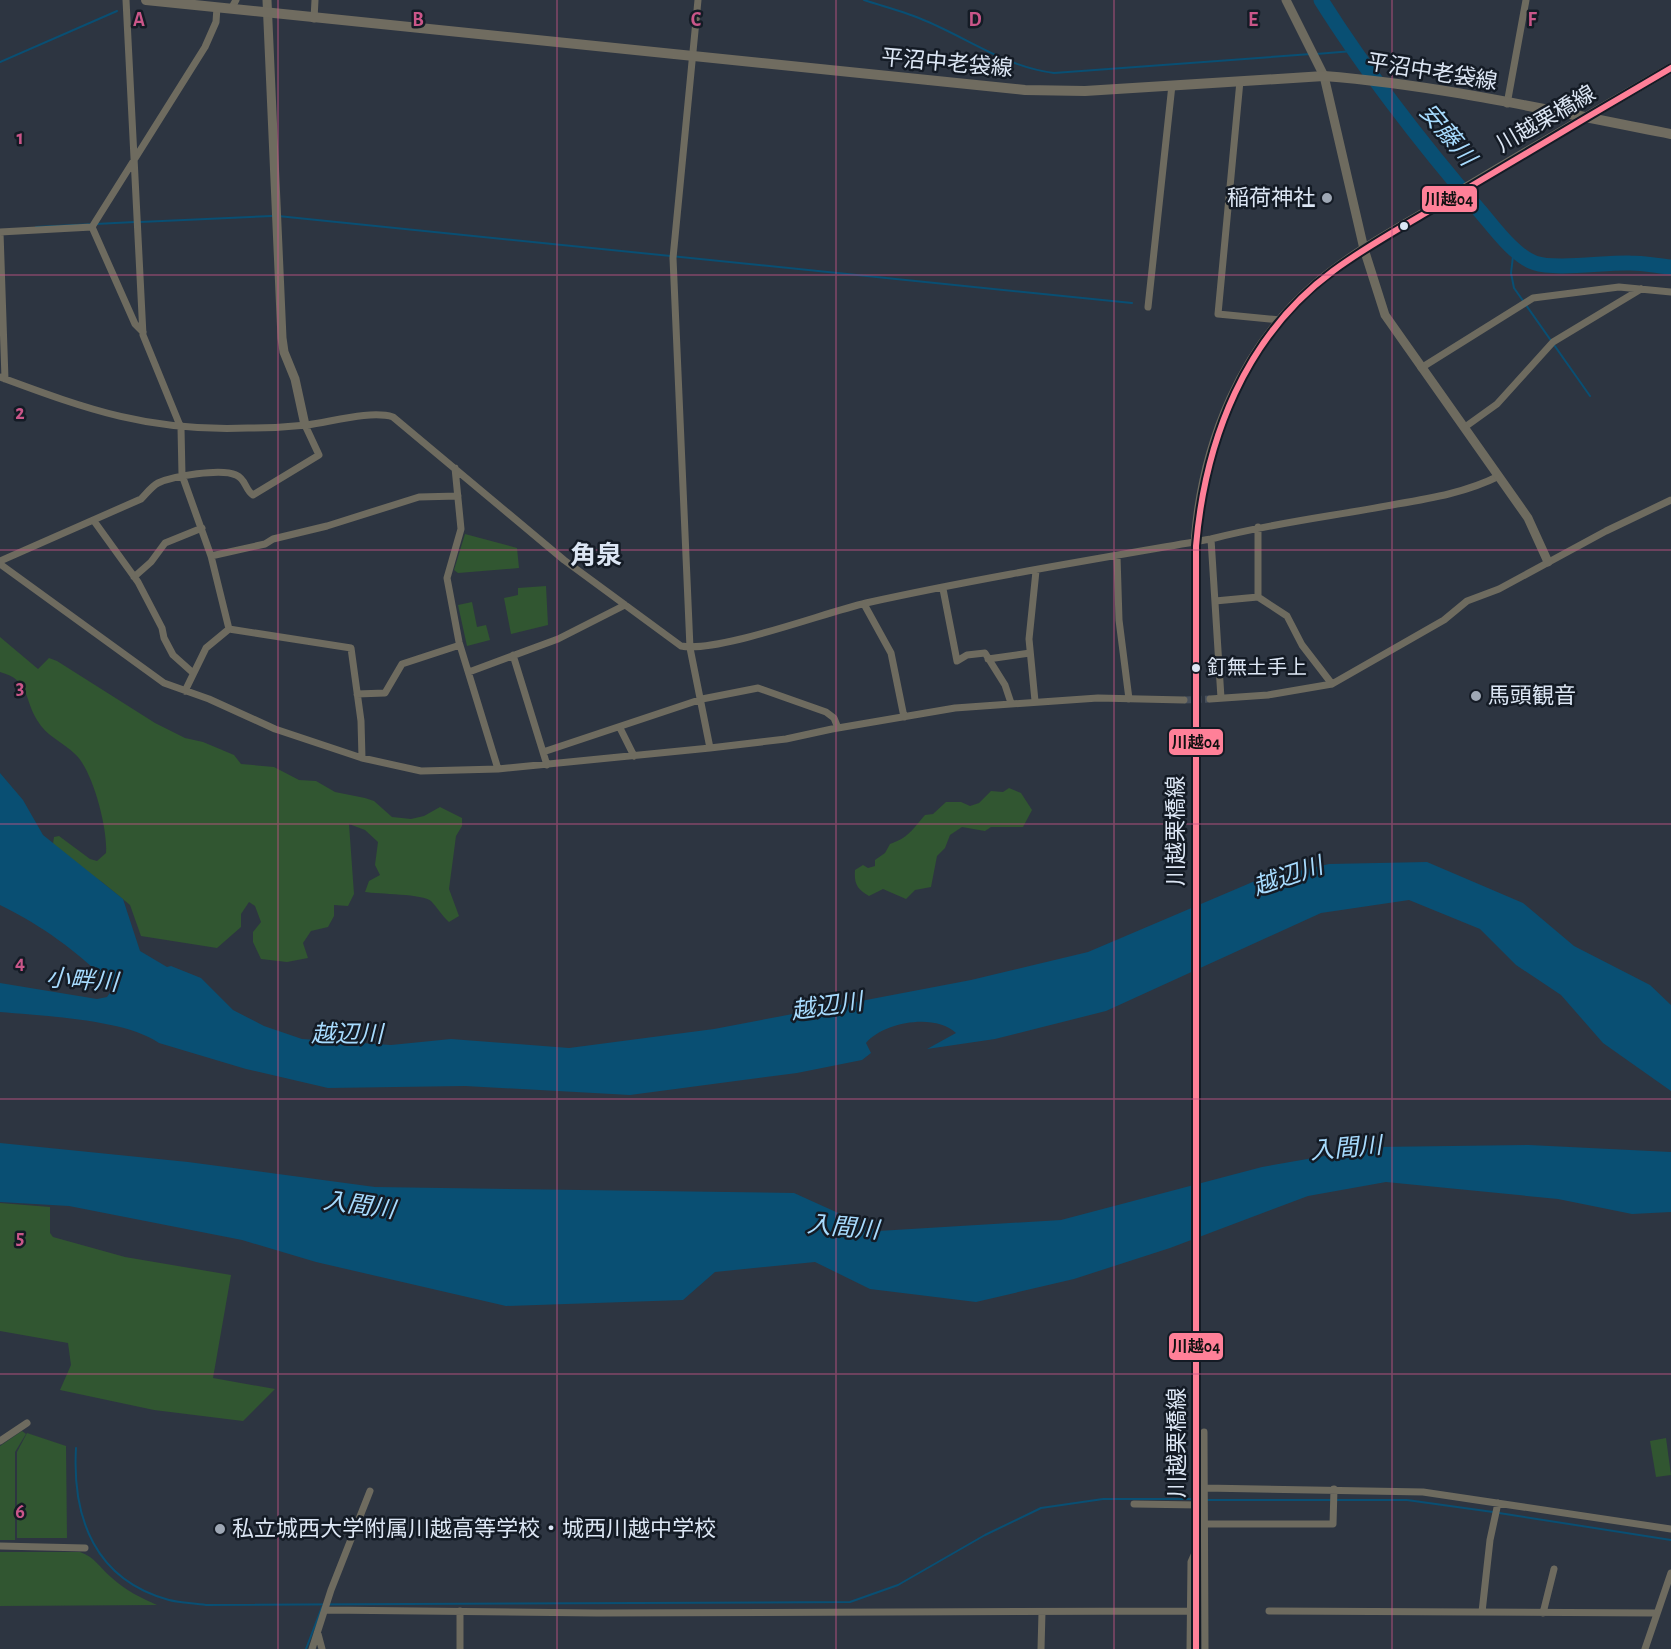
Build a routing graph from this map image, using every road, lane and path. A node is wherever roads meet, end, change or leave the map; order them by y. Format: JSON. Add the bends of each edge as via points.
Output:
{"nodes":[{"id":1,"x":126,"y":0,"type":"edge"},
{"id":2,"x":146,"y":0,"type":"edge"},
{"id":3,"x":267,"y":0,"type":"edge"},
{"id":4,"x":315,"y":0,"type":"edge"},
{"id":5,"x":699,"y":0,"type":"edge"},
{"id":6,"x":1286,"y":0,"type":"edge"},
{"id":7,"x":1526,"y":0,"type":"edge"},
{"id":8,"x":218,"y":3,"type":"edge"},
{"id":9,"x":233,"y":4,"type":"edge"},
{"id":10,"x":268,"y":13,"type":"junction"},
{"id":11,"x":314,"y":19,"type":"junction"},
{"id":12,"x":693,"y":57,"type":"junction"},
{"id":13,"x":1671,"y":68,"type":"edge"},
{"id":14,"x":1324,"y":76,"type":"junction"},
{"id":15,"x":1240,"y":81,"type":"junction"},
{"id":16,"x":1172,"y":86,"type":"junction"},
{"id":17,"x":1507,"y":104,"type":"junction"},
{"id":18,"x":1585,"y":118,"type":"junction"},
{"id":19,"x":1671,"y":134,"type":"edge"},
{"id":20,"x":134,"y":156,"type":"junction"},
{"id":21,"x":92,"y":227,"type":"junction"},
{"id":22,"x":0,"y":232,"type":"edge"},
{"id":23,"x":1364,"y":249,"type":"junction"},
{"id":24,"x":1641,"y":289,"type":"junction"},
{"id":25,"x":1671,"y":292,"type":"edge"},
{"id":26,"x":1148,"y":307,"type":"dead end"},
{"id":27,"x":1281,"y":320,"type":"junction"},
{"id":28,"x":143,"y":333,"type":"junction"},
{"id":29,"x":1421,"y":368,"type":"junction"},
{"id":30,"x":3,"y":378,"type":"edge"},
{"id":31,"x":305,"y":425,"type":"junction"},
{"id":32,"x":1465,"y":427,"type":"junction"},
{"id":33,"x":181,"y":428,"type":"junction"},
{"id":34,"x":455,"y":468,"type":"junction"},
{"id":35,"x":182,"y":475,"type":"junction"},
{"id":36,"x":1499,"y":476,"type":"junction"},
{"id":37,"x":458,"y":496,"type":"junction"},
{"id":38,"x":1671,"y":500,"type":"edge"},
{"id":39,"x":94,"y":521,"type":"junction"},
{"id":40,"x":1258,"y":527,"type":"junction"},
{"id":41,"x":202,"y":528,"type":"junction"},
{"id":42,"x":1211,"y":539,"type":"junction"},
{"id":43,"x":211,"y":556,"type":"junction"},
{"id":44,"x":1117,"y":556,"type":"junction"},
{"id":45,"x":1548,"y":562,"type":"junction"},
{"id":46,"x":0,"y":563,"type":"edge"},
{"id":47,"x":1036,"y":571,"type":"junction"},
{"id":48,"x":135,"y":577,"type":"junction"},
{"id":49,"x":943,"y":589,"type":"junction"},
{"id":50,"x":1258,"y":597,"type":"junction"},
{"id":51,"x":1215,"y":600,"type":"junction"},
{"id":52,"x":864,"y":604,"type":"junction"},
{"id":53,"x":625,"y":605,"type":"junction"},
{"id":54,"x":229,"y":629,"type":"junction"},
{"id":55,"x":460,"y":645,"type":"junction"},
{"id":56,"x":690,"y":648,"type":"junction"},
{"id":57,"x":1030,"y":652,"type":"junction"},
{"id":58,"x":513,"y":655,"type":"junction"},
{"id":59,"x":988,"y":659,"type":"junction"},
{"id":60,"x":192,"y":672,"type":"junction"},
{"id":61,"x":469,"y":672,"type":"junction"},
{"id":62,"x":1332,"y":684,"type":"junction"},
{"id":63,"x":185,"y":691,"type":"junction"},
{"id":64,"x":357,"y":694,"type":"junction"},
{"id":65,"x":1221,"y":698,"type":"junction"},
{"id":66,"x":702,"y":699,"type":"junction"},
{"id":67,"x":1129,"y":699,"type":"junction"},
{"id":68,"x":1209,"y":699,"type":"tunnel mouth"},
{"id":69,"x":1184,"y":700,"type":"tunnel mouth"},
{"id":70,"x":1035,"y":701,"type":"junction"},
{"id":71,"x":1011,"y":703,"type":"junction"},
{"id":72,"x":904,"y":717,"type":"junction"},
{"id":73,"x":620,"y":728,"type":"junction"},
{"id":74,"x":838,"y":728,"type":"junction"},
{"id":75,"x":710,"y":748,"type":"junction"},
{"id":76,"x":543,"y":752,"type":"junction"},
{"id":77,"x":634,"y":756,"type":"junction"},
{"id":78,"x":362,"y":758,"type":"junction"},
{"id":79,"x":547,"y":765,"type":"junction"},
{"id":80,"x":498,"y":769,"type":"junction"},
{"id":81,"x":27,"y":1423,"type":"dead end"},
{"id":82,"x":1204,"y":1432,"type":"dead end"},
{"id":83,"x":0,"y":1441,"type":"edge"},
{"id":84,"x":1204,"y":1488,"type":"junction"},
{"id":85,"x":1334,"y":1489,"type":"junction"},
{"id":86,"x":370,"y":1491,"type":"dead end"},
{"id":87,"x":1498,"y":1503,"type":"junction"},
{"id":88,"x":1134,"y":1504,"type":"dead end"},
{"id":89,"x":1204,"y":1505,"type":"junction"},
{"id":90,"x":1205,"y":1524,"type":"junction"},
{"id":91,"x":1671,"y":1529,"type":"edge"},
{"id":92,"x":1205,"y":1543,"type":"junction"},
{"id":93,"x":0,"y":1546,"type":"edge"},
{"id":94,"x":85,"y":1548,"type":"dead end"},
{"id":95,"x":1554,"y":1569,"type":"dead end"},
{"id":96,"x":1671,"y":1573,"type":"edge"},
{"id":97,"x":326,"y":1610,"type":"junction"},
{"id":98,"x":460,"y":1611,"type":"junction"},
{"id":99,"x":1190,"y":1611,"type":"junction"},
{"id":100,"x":1269,"y":1611,"type":"dead end"},
{"id":101,"x":1042,"y":1612,"type":"junction"},
{"id":102,"x":1482,"y":1612,"type":"junction"},
{"id":103,"x":1543,"y":1612,"type":"junction"},
{"id":104,"x":1655,"y":1613,"type":"junction"},
{"id":105,"x":318,"y":1634,"type":"junction"},
{"id":106,"x":1197,"y":1647,"type":"edge"},
{"id":107,"x":312,"y":1649,"type":"edge"},
{"id":108,"x":322,"y":1649,"type":"edge"},
{"id":109,"x":460,"y":1649,"type":"edge"},
{"id":110,"x":1041,"y":1649,"type":"edge"},
{"id":111,"x":1645,"y":1649,"type":"edge"}],
"edges":[{"from":1,"to":20,"type":"street"},
{"from":2,"to":8,"type":"main road","name":"平沼中老袋線"},
{"from":3,"to":10,"type":"street"},
{"from":4,"to":11,"type":"street"},
{"from":5,"to":12,"type":"street"},
{"from":6,"to":14,"type":"street"},
{"from":7,"to":17,"type":"street"},
{"from":8,"to":9,"type":"main road","name":"平沼中老袋線"},
{"from":8,"to":20,"type":"street","via":[[216,22],[205,47]]},
{"from":9,"to":10,"type":"main road","name":"平沼中老袋線"},
{"from":10,"to":11,"type":"main road","name":"平沼中老袋線"},
{"from":10,"to":31,"type":"street","via":[[282,338],[296,379]]},
{"from":11,"to":12,"type":"main road","name":"平沼中老袋線"},
{"from":12,"to":16,"type":"main road","name":"平沼中老袋線","via":[[1025,90]]},
{"from":12,"to":56,"type":"street","via":[[673,258]]},
{"from":13,"to":18,"type":"main road","name":"川越栗橋線"},
{"from":14,"to":15,"type":"main road","name":"平沼中老袋線"},
{"from":14,"to":17,"type":"main road","name":"平沼中老袋線"},
{"from":14,"to":23,"type":"street"},
{"from":15,"to":16,"type":"main road","name":"平沼中老袋線"},
{"from":15,"to":27,"type":"street","via":[[1218,314]]},
{"from":16,"to":26,"type":"street"},
{"from":17,"to":18,"type":"main road","name":"平沼中老袋線"},
{"from":18,"to":19,"type":"main road","name":"平沼中老袋線"},
{"from":18,"to":23,"type":"main road","name":"川越栗橋線"},
{"from":20,"to":21,"type":"street"},
{"from":20,"to":28,"type":"street"},
{"from":21,"to":22,"type":"street"},
{"from":21,"to":28,"type":"street","via":[[135,324]]},
{"from":22,"to":30,"type":"street"},
{"from":23,"to":27,"type":"main road","name":"川越栗橋線","via":[[1316,285]]},
{"from":23,"to":29,"type":"street","via":[[1384,315]]},
{"from":24,"to":25,"type":"street"},
{"from":24,"to":29,"type":"street","via":[[1619,287],[1533,298]]},
{"from":24,"to":32,"type":"street","via":[[1553,342],[1497,405]]},
{"from":27,"to":106,"type":"main road","name":"川越栗橋線","bridge":true,"via":[[1226,408],[1203,482],[1196,542]]},
{"from":28,"to":33,"type":"street"},
{"from":29,"to":32,"type":"street"},
{"from":30,"to":33,"type":"street","via":[[102,414]]},
{"from":31,"to":33,"type":"street"},
{"from":31,"to":34,"type":"street","via":[[393,417]]},
{"from":31,"to":35,"type":"street","via":[[319,455],[253,495],[235,474]]},
{"from":32,"to":36,"type":"street"},
{"from":33,"to":35,"type":"street"},
{"from":34,"to":37,"type":"street"},
{"from":34,"to":53,"type":"street","via":[[564,560]]},
{"from":35,"to":39,"type":"street","via":[[156,484],[141,499]]},
{"from":35,"to":41,"type":"street"},
{"from":36,"to":40,"type":"street","via":[[1458,492]]},
{"from":36,"to":45,"type":"street","via":[[1539,538]]},
{"from":37,"to":43,"type":"street","via":[[419,497],[265,544]]},
{"from":37,"to":55,"type":"street","via":[[461,529],[447,578]]},
{"from":38,"to":45,"type":"street"},
{"from":39,"to":46,"type":"street"},
{"from":39,"to":48,"type":"street"},
{"from":40,"to":42,"type":"street"},
{"from":40,"to":50,"type":"street"},
{"from":41,"to":43,"type":"street"},
{"from":41,"to":48,"type":"street","via":[[165,543]]},
{"from":42,"to":44,"type":"street"},
{"from":42,"to":51,"type":"street"},
{"from":43,"to":54,"type":"street"},
{"from":44,"to":47,"type":"street"},
{"from":44,"to":67,"type":"street","via":[[1120,630]]},
{"from":45,"to":62,"type":"street","via":[[1499,589],[1467,601],[1444,620]]},
{"from":46,"to":63,"type":"street","via":[[164,683]]},
{"from":47,"to":49,"type":"street"},
{"from":47,"to":57,"type":"street"},
{"from":48,"to":60,"type":"street","via":[[173,655]]},
{"from":49,"to":52,"type":"street"},
{"from":49,"to":59,"type":"street","via":[[957,661],[967,655],[985,653]]},
{"from":50,"to":51,"type":"street"},
{"from":50,"to":62,"type":"street","via":[[1287,615],[1302,645]]},
{"from":51,"to":65,"type":"street"},
{"from":52,"to":56,"type":"street"},
{"from":52,"to":72,"type":"street","via":[[891,653]]},
{"from":53,"to":56,"type":"street","via":[[681,646]]},
{"from":53,"to":58,"type":"street","via":[[558,639]]},
{"from":54,"to":60,"type":"street","via":[[206,648]]},
{"from":54,"to":64,"type":"street","via":[[351,648]]},
{"from":55,"to":61,"type":"street"},
{"from":55,"to":64,"type":"street","via":[[402,664],[385,693]]},
{"from":56,"to":66,"type":"street"},
{"from":57,"to":59,"type":"street"},
{"from":57,"to":70,"type":"street"},
{"from":58,"to":61,"type":"street"},
{"from":58,"to":76,"type":"street"},
{"from":59,"to":71,"type":"street","via":[[1005,685]]},
{"from":60,"to":63,"type":"street"},
{"from":61,"to":80,"type":"street"},
{"from":62,"to":65,"type":"street"},
{"from":63,"to":78,"type":"street","via":[[275,729]]},
{"from":64,"to":78,"type":"street"},
{"from":65,"to":68,"type":"street"},
{"from":66,"to":73,"type":"street"},
{"from":66,"to":74,"type":"street","via":[[764,688],[826,712]]},
{"from":66,"to":75,"type":"street"},
{"from":67,"to":69,"type":"street"},
{"from":67,"to":70,"type":"street"},
{"from":70,"to":71,"type":"street"},
{"from":71,"to":72,"type":"street"},
{"from":72,"to":74,"type":"street"},
{"from":73,"to":76,"type":"street"},
{"from":73,"to":77,"type":"street"},
{"from":74,"to":75,"type":"street"},
{"from":75,"to":77,"type":"street"},
{"from":76,"to":79,"type":"street"},
{"from":77,"to":79,"type":"street"},
{"from":78,"to":80,"type":"street","via":[[421,771]]},
{"from":79,"to":80,"type":"street"},
{"from":81,"to":83,"type":"street"},
{"from":82,"to":84,"type":"street"},
{"from":84,"to":85,"type":"street"},
{"from":84,"to":89,"type":"street"},
{"from":85,"to":87,"type":"street","via":[[1423,1492]]},
{"from":85,"to":90,"type":"street","via":[[1333,1524]]},
{"from":86,"to":97,"type":"street"},
{"from":87,"to":91,"type":"street"},
{"from":87,"to":102,"type":"street"},
{"from":88,"to":89,"type":"street"},
{"from":89,"to":90,"type":"street"},
{"from":90,"to":92,"type":"street"},
{"from":92,"to":99,"type":"street","via":[[1191,1562]]},
{"from":92,"to":106,"type":"street"},
{"from":93,"to":94,"type":"street"},
{"from":95,"to":103,"type":"street"},
{"from":96,"to":104,"type":"street"},
{"from":97,"to":98,"type":"street"},
{"from":97,"to":105,"type":"street"},
{"from":98,"to":101,"type":"street"},
{"from":98,"to":109,"type":"street"},
{"from":99,"to":101,"type":"street"},
{"from":99,"to":106,"type":"street"},
{"from":100,"to":102,"type":"street"},
{"from":101,"to":110,"type":"street"},
{"from":102,"to":103,"type":"street"},
{"from":103,"to":104,"type":"street"},
{"from":104,"to":111,"type":"street"},
{"from":105,"to":107,"type":"street"},
{"from":105,"to":108,"type":"street"}]}
